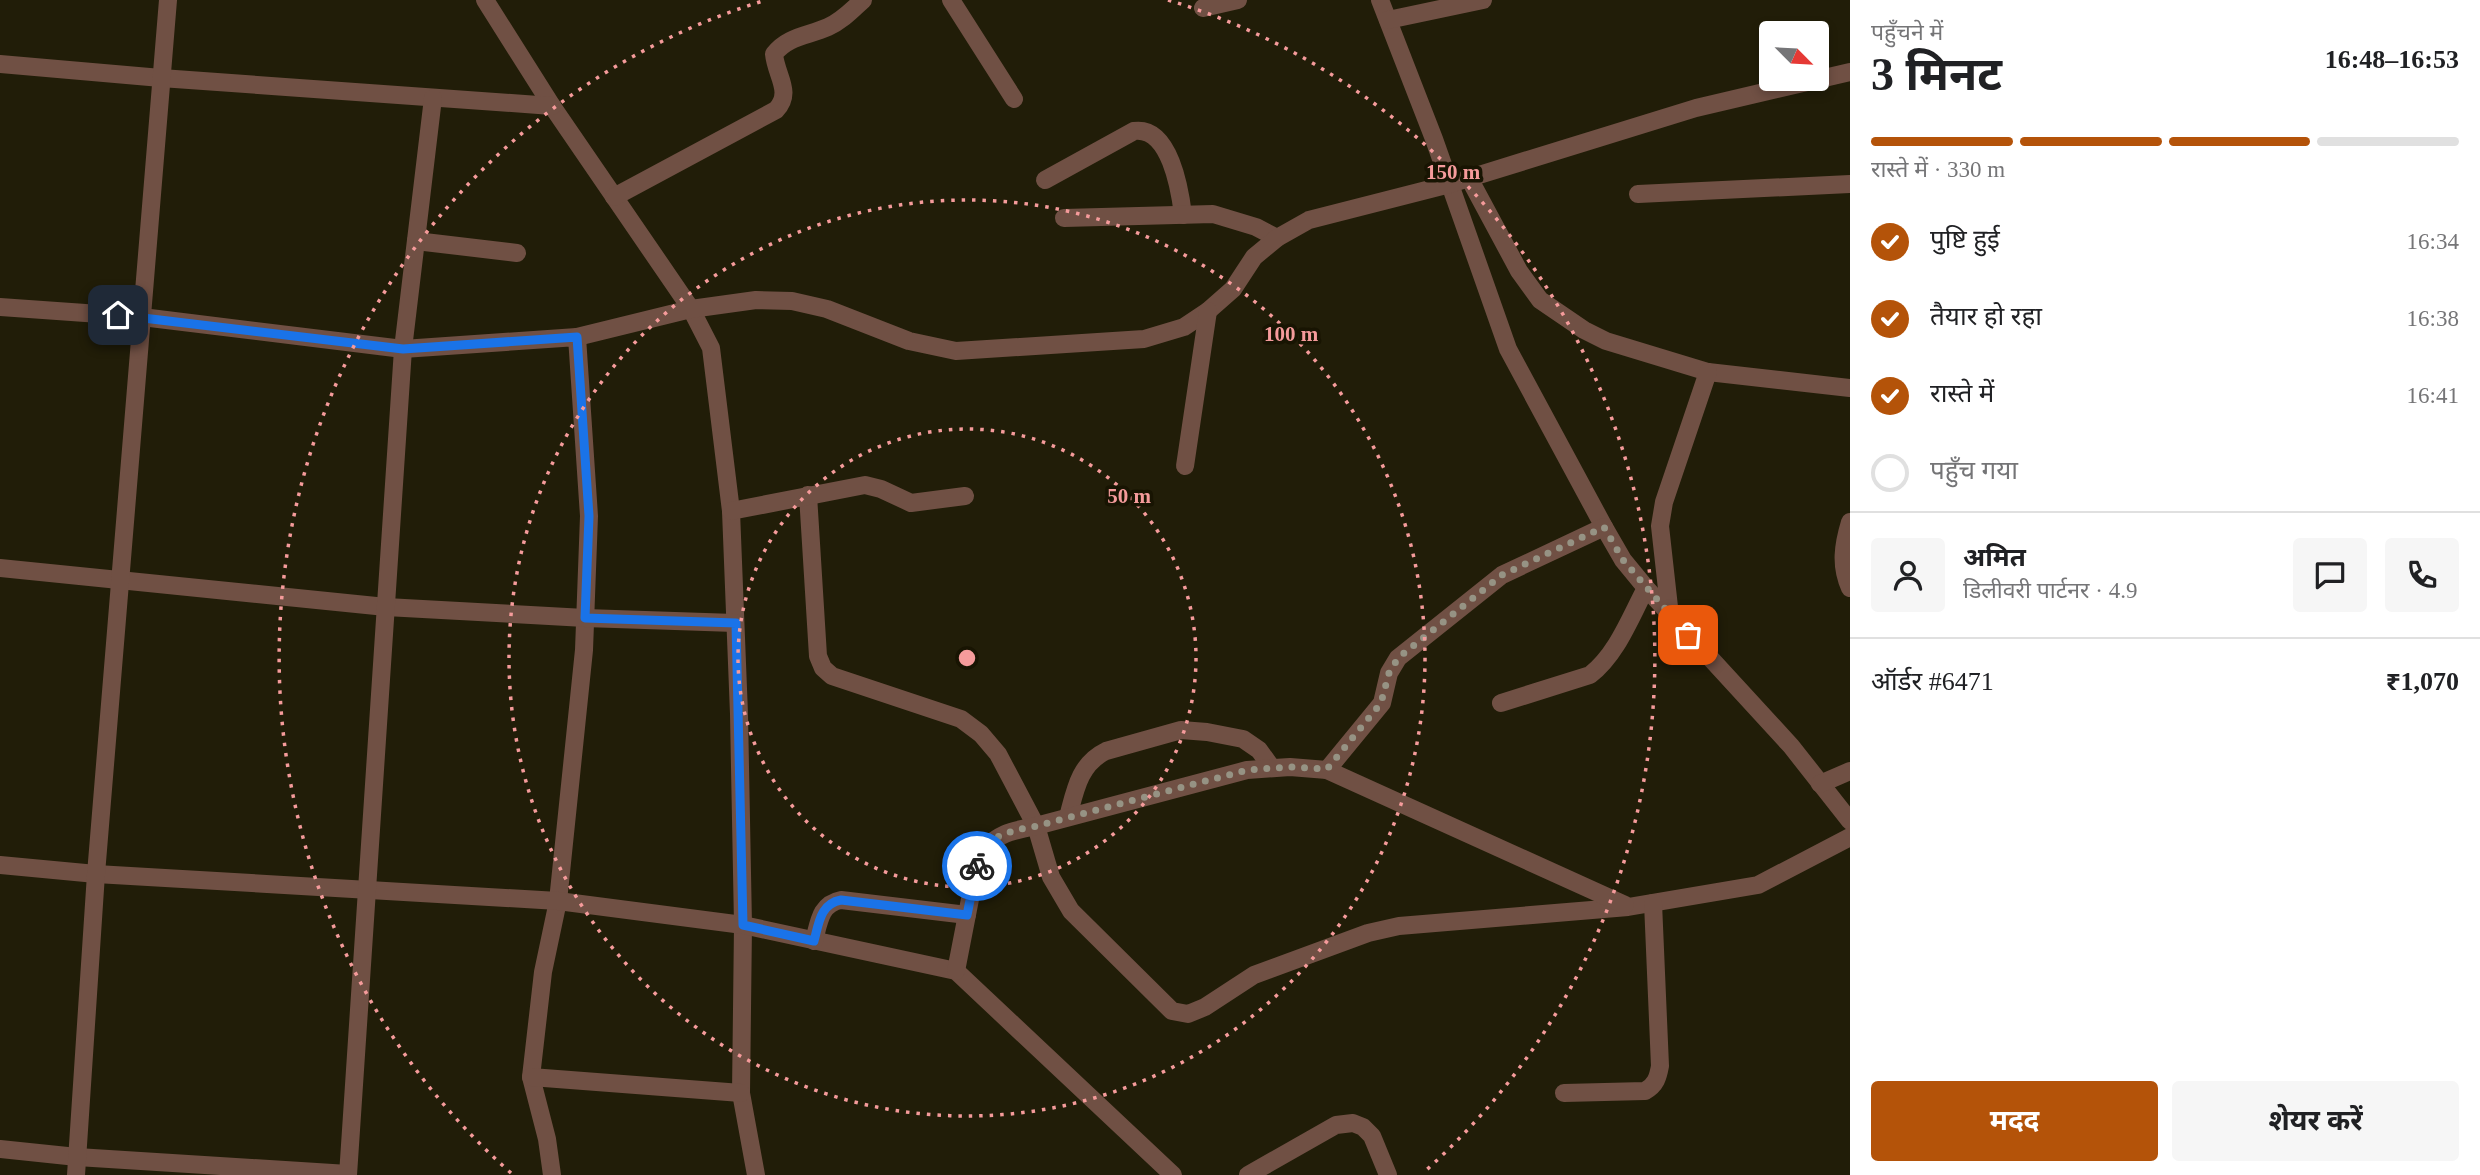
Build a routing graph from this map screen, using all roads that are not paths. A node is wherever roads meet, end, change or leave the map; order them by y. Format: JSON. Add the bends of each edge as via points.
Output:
{"nodes":[{"id":1,"x":168,"y":0,"type":"edge"},
{"id":2,"x":485,"y":0,"type":"edge"},
{"id":3,"x":863,"y":0,"type":"edge"},
{"id":4,"x":951,"y":0,"type":"edge"},
{"id":5,"x":1238,"y":0,"type":"edge"},
{"id":6,"x":1380,"y":0,"type":"edge"},
{"id":7,"x":1483,"y":0,"type":"edge"},
{"id":8,"x":1203,"y":8,"type":"dead end"},
{"id":9,"x":1388,"y":20,"type":"junction"},
{"id":10,"x":0,"y":64,"type":"edge"},
{"id":11,"x":1850,"y":72,"type":"edge"},
{"id":12,"x":161,"y":78,"type":"junction"},
{"id":13,"x":433,"y":98,"type":"junction"},
{"id":14,"x":1014,"y":99,"type":"dead end"},
{"id":15,"x":552,"y":106,"type":"junction"},
{"id":16,"x":1469,"y":178,"type":"junction"},
{"id":17,"x":1045,"y":180,"type":"dead end"},
{"id":18,"x":1450,"y":184,"type":"junction"},
{"id":19,"x":1850,"y":184,"type":"edge"},
{"id":20,"x":1638,"y":194,"type":"dead end"},
{"id":21,"x":614,"y":197,"type":"junction"},
{"id":22,"x":1183,"y":215,"type":"junction"},
{"id":23,"x":1064,"y":218,"type":"dead end"},
{"id":24,"x":1277,"y":238,"type":"junction"},
{"id":25,"x":416,"y":241,"type":"junction"},
{"id":26,"x":517,"y":253,"type":"dead end"},
{"id":27,"x":0,"y":307,"type":"edge"},
{"id":28,"x":691,"y":309,"type":"junction"},
{"id":29,"x":1208,"y":312,"type":"junction"},
{"id":30,"x":142,"y":317,"type":"junction"},
{"id":31,"x":577,"y":337,"type":"junction"},
{"id":32,"x":403,"y":349,"type":"junction"},
{"id":33,"x":1708,"y":372,"type":"junction"},
{"id":34,"x":1850,"y":388,"type":"edge"},
{"id":35,"x":1185,"y":466,"type":"dead end"},
{"id":36,"x":808,"y":495,"type":"junction"},
{"id":37,"x":965,"y":496,"type":"dead end"},
{"id":38,"x":731,"y":511,"type":"junction"},
{"id":39,"x":1850,"y":522,"type":"edge"},
{"id":40,"x":1604,"y":527,"type":"junction"},
{"id":41,"x":0,"y":568,"type":"edge"},
{"id":42,"x":121,"y":580,"type":"junction"},
{"id":43,"x":1646,"y":588,"type":"junction"},
{"id":44,"x":1850,"y":588,"type":"edge"},
{"id":45,"x":386,"y":607,"type":"junction"},
{"id":46,"x":1670,"y":616,"type":"junction"},
{"id":47,"x":585,"y":618,"type":"junction"},
{"id":48,"x":736,"y":623,"type":"junction"},
{"id":49,"x":1501,"y":703,"type":"dead end"},
{"id":50,"x":1272,"y":768,"type":"junction"},
{"id":51,"x":1327,"y":769,"type":"junction"},
{"id":52,"x":1850,"y":771,"type":"edge"},
{"id":53,"x":1820,"y":783,"type":"junction"},
{"id":54,"x":1068,"y":817,"type":"junction"},
{"id":55,"x":1850,"y":821,"type":"edge"},
{"id":56,"x":1037,"y":826,"type":"junction"},
{"id":57,"x":1850,"y":837,"type":"edge"},
{"id":58,"x":0,"y":865,"type":"edge"},
{"id":59,"x":96,"y":874,"type":"junction"},
{"id":60,"x":367,"y":890,"type":"junction"},
{"id":61,"x":558,"y":901,"type":"junction"},
{"id":62,"x":1653,"y":903,"type":"junction"},
{"id":63,"x":1628,"y":907,"type":"junction"},
{"id":64,"x":967,"y":915,"type":"junction"},
{"id":65,"x":743,"y":925,"type":"junction"},
{"id":66,"x":814,"y":941,"type":"junction"},
{"id":67,"x":956,"y":971,"type":"junction"},
{"id":68,"x":531,"y":1077,"type":"junction"},
{"id":69,"x":741,"y":1093,"type":"junction"},
{"id":70,"x":1564,"y":1093,"type":"dead end"},
{"id":71,"x":0,"y":1149,"type":"edge"},
{"id":72,"x":77,"y":1166,"type":"edge"},
{"id":73,"x":348,"y":1175,"type":"edge"},
{"id":74,"x":552,"y":1175,"type":"edge"},
{"id":75,"x":757,"y":1175,"type":"edge"},
{"id":76,"x":1173,"y":1175,"type":"edge"},
{"id":77,"x":1248,"y":1175,"type":"edge"},
{"id":78,"x":1388,"y":1175,"type":"edge"}],
"edges":[{"from":1,"to":12,"type":"street"},
{"from":2,"to":15,"type":"street"},
{"from":3,"to":21,"type":"street","via":[[828,27],[783,42],[774,54],[785,94],[776,110]]},
{"from":4,"to":14,"type":"street"},
{"from":5,"to":8,"type":"street"},
{"from":6,"to":9,"type":"street"},
{"from":7,"to":9,"type":"street"},
{"from":9,"to":18,"type":"street"},
{"from":10,"to":12,"type":"street"},
{"from":11,"to":16,"type":"street","via":[[1696,108]]},
{"from":12,"to":13,"type":"street"},
{"from":12,"to":30,"type":"street"},
{"from":13,"to":15,"type":"street"},
{"from":13,"to":25,"type":"street"},
{"from":15,"to":21,"type":"street"},
{"from":16,"to":18,"type":"street"},
{"from":16,"to":33,"type":"street","via":[[1519,271],[1540,300],[1606,341]]},
{"from":17,"to":22,"type":"street","via":[[1141,130],[1157,140],[1173,164]]},
{"from":18,"to":24,"type":"street","via":[[1309,220]]},
{"from":18,"to":40,"type":"street","via":[[1508,349]]},
{"from":19,"to":20,"type":"street"},
{"from":21,"to":28,"type":"street"},
{"from":22,"to":23,"type":"street"},
{"from":22,"to":24,"type":"street","via":[[1213,214]]},
{"from":24,"to":29,"type":"street","via":[[1254,257],[1233,289]]},
{"from":25,"to":26,"type":"street"},
{"from":25,"to":32,"type":"street"},
{"from":27,"to":30,"type":"street"},
{"from":28,"to":29,"type":"street","via":[[756,300],[792,302],[827,309],[909,341],[956,351],[1144,339],[1184,327]]},
{"from":28,"to":31,"type":"street"},
{"from":28,"to":38,"type":"street","via":[[711,348]]},
{"from":29,"to":35,"type":"street"},
{"from":30,"to":32,"type":"street"},
{"from":30,"to":42,"type":"street"},
{"from":31,"to":32,"type":"street"},
{"from":31,"to":47,"type":"street","via":[[589,516]]},
{"from":32,"to":45,"type":"street"},
{"from":33,"to":34,"type":"street"},
{"from":33,"to":46,"type":"street","via":[[1660,526]]},
{"from":36,"to":37,"type":"street","via":[[865,485],[911,503]]},
{"from":36,"to":38,"type":"street"},
{"from":36,"to":56,"type":"street","via":[[818,656],[823,668],[845,682],[961,719],[998,754]]},
{"from":38,"to":48,"type":"street"},
{"from":39,"to":44,"type":"street","via":[[1843,559]]},
{"from":40,"to":43,"type":"street"},
{"from":40,"to":51,"type":"street","via":[[1502,575],[1398,658],[1381,703]]},
{"from":41,"to":42,"type":"street"},
{"from":42,"to":45,"type":"street"},
{"from":42,"to":59,"type":"street"},
{"from":43,"to":46,"type":"street"},
{"from":43,"to":49,"type":"street","via":[[1609,656],[1590,675]]},
{"from":45,"to":47,"type":"street"},
{"from":45,"to":60,"type":"street"},
{"from":46,"to":53,"type":"street"},
{"from":47,"to":48,"type":"street"},
{"from":47,"to":61,"type":"street"},
{"from":48,"to":65,"type":"street"},
{"from":50,"to":51,"type":"street"},
{"from":50,"to":54,"type":"street","via":[[1247,770]]},
{"from":50,"to":54,"type":"street","via":[[1259,750],[1243,739],[1181,730],[1095,757],[1077,785]]},
{"from":51,"to":63,"type":"street"},
{"from":52,"to":53,"type":"street"},
{"from":53,"to":55,"type":"street"},
{"from":54,"to":56,"type":"street"},
{"from":56,"to":63,"type":"street","via":[[1051,877],[1071,911],[1158,999],[1172,1011],[1188,1014],[1254,975],[1368,933]]},
{"from":56,"to":64,"type":"street","via":[[1004,832],[979,853]]},
{"from":57,"to":62,"type":"street","via":[[1758,885]]},
{"from":58,"to":59,"type":"street"},
{"from":59,"to":60,"type":"street"},
{"from":59,"to":72,"type":"street"},
{"from":60,"to":61,"type":"street"},
{"from":60,"to":73,"type":"street"},
{"from":61,"to":65,"type":"street"},
{"from":61,"to":68,"type":"street","via":[[543,972]]},
{"from":62,"to":63,"type":"street"},
{"from":62,"to":70,"type":"street","via":[[1660,1066],[1653,1087]]},
{"from":64,"to":66,"type":"street","via":[[841,900],[830,902],[823,911]]},
{"from":64,"to":67,"type":"street"},
{"from":65,"to":66,"type":"street"},
{"from":65,"to":69,"type":"street"},
{"from":66,"to":67,"type":"street"},
{"from":67,"to":76,"type":"street"},
{"from":68,"to":69,"type":"street"},
{"from":68,"to":74,"type":"street"},
{"from":69,"to":75,"type":"street"},
{"from":71,"to":72,"type":"street"},
{"from":72,"to":73,"type":"street"},
{"from":77,"to":78,"type":"street","via":[[1336,1125],[1353,1123],[1372,1136]]}]}
